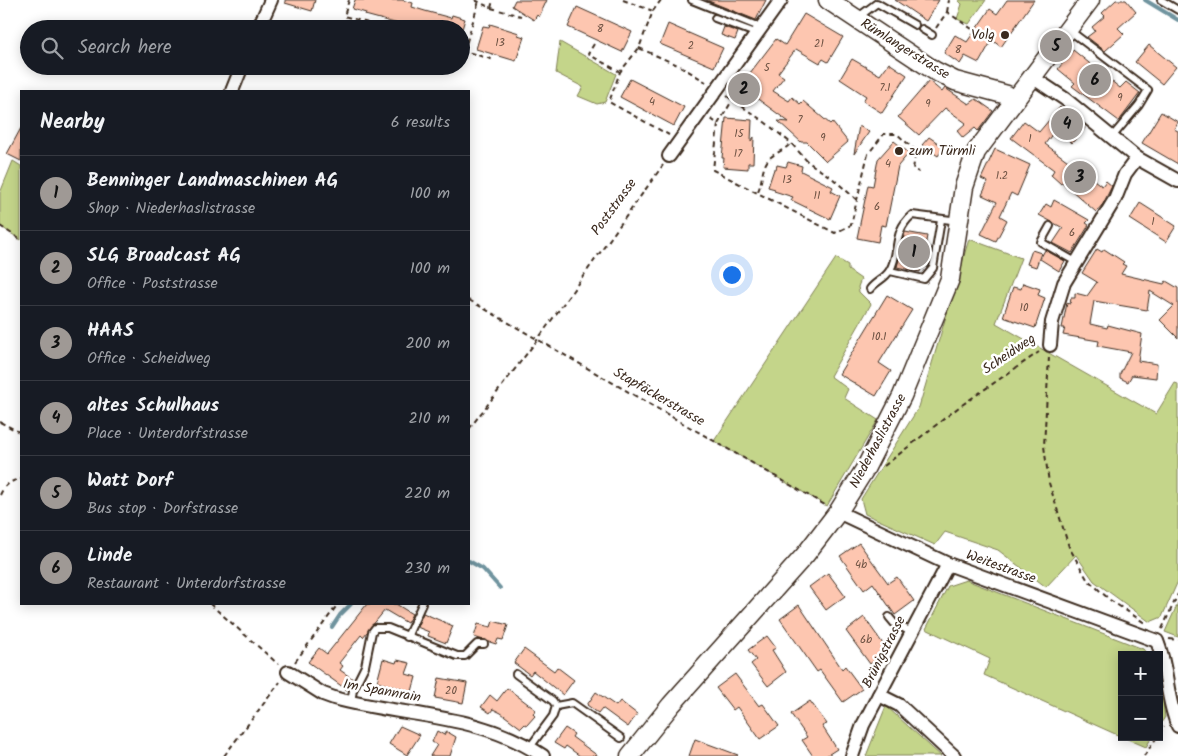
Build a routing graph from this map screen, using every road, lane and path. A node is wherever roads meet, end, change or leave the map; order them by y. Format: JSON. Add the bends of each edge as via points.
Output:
{"nodes":[{"id":1,"x":271,"y":0,"type":"edge"},
{"id":2,"x":349,"y":0,"type":"edge"},
{"id":3,"x":475,"y":0,"type":"edge"},
{"id":4,"x":493,"y":0,"type":"edge"},
{"id":5,"x":623,"y":0,"type":"edge"},
{"id":6,"x":661,"y":0,"type":"edge"},
{"id":7,"x":692,"y":0,"type":"edge"},
{"id":8,"x":781,"y":0,"type":"edge"},
{"id":9,"x":828,"y":0,"type":"edge"},
{"id":10,"x":949,"y":0,"type":"edge"},
{"id":11,"x":1090,"y":0,"type":"edge"},
{"id":12,"x":1161,"y":0,"type":"edge"},
{"id":13,"x":479,"y":1,"type":"junction"},
{"id":14,"x":490,"y":8,"type":"junction"},
{"id":15,"x":1178,"y":10,"type":"edge"},
{"id":16,"x":653,"y":11,"type":"junction"},
{"id":17,"x":947,"y":12,"type":"junction"},
{"id":18,"x":521,"y":16,"type":"dead end"},
{"id":19,"x":715,"y":18,"type":"dead end"},
{"id":20,"x":856,"y":18,"type":"junction"},
{"id":21,"x":262,"y":20,"type":"edge"},
{"id":22,"x":358,"y":20,"type":"edge"},
{"id":23,"x":915,"y":25,"type":"dead end"},
{"id":24,"x":470,"y":29,"type":"edge"},
{"id":25,"x":922,"y":29,"type":"dead end"},
{"id":26,"x":972,"y":29,"type":"dead end"},
{"id":27,"x":1068,"y":29,"type":"junction"},
{"id":28,"x":760,"y":31,"type":"junction"},
{"id":29,"x":932,"y":35,"type":"joint"},
{"id":30,"x":594,"y":44,"type":"dead end"},
{"id":31,"x":639,"y":48,"type":"junction"},
{"id":32,"x":470,"y":53,"type":"edge"},
{"id":33,"x":494,"y":60,"type":"dead end"},
{"id":34,"x":620,"y":72,"type":"junction"},
{"id":35,"x":238,"y":75,"type":"edge"},
{"id":36,"x":1032,"y":77,"type":"junction"},
{"id":37,"x":717,"y":89,"type":"junction"},
{"id":38,"x":232,"y":90,"type":"edge"},
{"id":39,"x":733,"y":100,"type":"junction"},
{"id":40,"x":1014,"y":100,"type":"junction"},
{"id":41,"x":700,"y":112,"type":"junction"},
{"id":42,"x":718,"y":124,"type":"junction"},
{"id":43,"x":1112,"y":138,"type":"junction"},
{"id":44,"x":679,"y":143,"type":"junction"},
{"id":45,"x":791,"y":144,"type":"junction"},
{"id":46,"x":669,"y":156,"type":"joint"},
{"id":47,"x":1137,"y":158,"type":"junction"},
{"id":48,"x":919,"y":172,"type":"dead end"},
{"id":49,"x":1178,"y":181,"type":"edge"},
{"id":50,"x":758,"y":192,"type":"junction"},
{"id":51,"x":857,"y":200,"type":"junction"},
{"id":52,"x":941,"y":220,"type":"junction"},
{"id":53,"x":960,"y":221,"type":"junction"},
{"id":54,"x":0,"y":226,"type":"edge"},
{"id":55,"x":1050,"y":226,"type":"dead end"},
{"id":56,"x":20,"y":239,"type":"edge"},
{"id":57,"x":1076,"y":262,"type":"junction"},
{"id":58,"x":890,"y":270,"type":"junction"},
{"id":59,"x":870,"y":290,"type":"dead end"},
{"id":60,"x":470,"y":301,"type":"edge"},
{"id":61,"x":538,"y":339,"type":"junction"},
{"id":62,"x":1050,"y":345,"type":"junction"},
{"id":63,"x":0,"y":422,"type":"edge"},
{"id":64,"x":470,"y":428,"type":"edge"},
{"id":65,"x":20,"y":433,"type":"edge"},
{"id":66,"x":865,"y":469,"type":"junction"},
{"id":67,"x":20,"y":478,"type":"edge"},
{"id":68,"x":0,"y":495,"type":"edge"},
{"id":69,"x":838,"y":512,"type":"junction"},
{"id":70,"x":948,"y":564,"type":"junction"},
{"id":71,"x":1178,"y":594,"type":"edge"},
{"id":72,"x":211,"y":605,"type":"edge"},
{"id":73,"x":422,"y":605,"type":"edge"},
{"id":74,"x":889,"y":618,"type":"dead end"},
{"id":75,"x":911,"y":632,"type":"junction"},
{"id":76,"x":407,"y":637,"type":"junction"},
{"id":77,"x":1157,"y":641,"type":"junction"},
{"id":78,"x":484,"y":644,"type":"dead end"},
{"id":79,"x":288,"y":672,"type":"joint"},
{"id":80,"x":516,"y":674,"type":"dead end"},
{"id":81,"x":879,"y":695,"type":"junction"},
{"id":82,"x":351,"y":702,"type":"junction"},
{"id":83,"x":556,"y":706,"type":"junction"},
{"id":84,"x":1178,"y":726,"type":"edge"},
{"id":85,"x":621,"y":738,"type":"dead end"},
{"id":86,"x":1154,"y":741,"type":"edge"},
{"id":87,"x":530,"y":747,"type":"junction"},
{"id":88,"x":543,"y":756,"type":"edge"},
{"id":89,"x":630,"y":756,"type":"edge"},
{"id":90,"x":852,"y":756,"type":"edge"},
{"id":91,"x":954,"y":756,"type":"edge"},
{"id":92,"x":1144,"y":756,"type":"edge"}],
"edges":[{"from":1,"to":21,"type":"street"},
{"from":2,"to":22,"type":"path","via":[[344,16]]},
{"from":3,"to":13,"type":"path"},
{"from":4,"to":14,"type":"path"},
{"from":5,"to":16,"type":"path"},
{"from":6,"to":16,"type":"path"},
{"from":7,"to":28,"type":"lane"},
{"from":8,"to":28,"type":"street"},
{"from":9,"to":20,"type":"street","name":"Rümlangerstrasse"},
{"from":10,"to":17,"type":"path"},
{"from":11,"to":27,"type":"street","name":"Niederhaslistrasse"},
{"from":12,"to":15,"type":"lane"},
{"from":13,"to":14,"type":"path"},
{"from":13,"to":24,"type":"path"},
{"from":14,"to":18,"type":"path"},
{"from":16,"to":31,"type":"path"},
{"from":17,"to":26,"type":"path"},
{"from":17,"to":29,"type":"path"},
{"from":19,"to":28,"type":"lane"},
{"from":20,"to":23,"type":"lane","via":[[878,3]]},
{"from":20,"to":40,"type":"street","name":"Rümlangerstrasse","via":[[935,71]]},
{"from":25,"to":29,"type":"lane"},
{"from":27,"to":36,"type":"street","name":"Niederhaslistrasse"},
{"from":27,"to":43,"type":"lane","via":[[1148,90]]},
{"from":28,"to":37,"type":"street"},
{"from":30,"to":34,"type":"path","via":[[588,54]]},
{"from":31,"to":34,"type":"path"},
{"from":31,"to":37,"type":"path","via":[[680,66]]},
{"from":32,"to":33,"type":"path"},
{"from":34,"to":44,"type":"path","via":[[608,102]]},
{"from":35,"to":38,"type":"street"},
{"from":36,"to":40,"type":"street","name":"Niederhaslistrasse"},
{"from":36,"to":43,"type":"street","via":[[1065,99]]},
{"from":37,"to":39,"type":"path"},
{"from":37,"to":41,"type":"street"},
{"from":39,"to":42,"type":"path"},
{"from":39,"to":45,"type":"path"},
{"from":40,"to":53,"type":"street","name":"Niederhaslistrasse","via":[[976,152],[964,187]]},
{"from":41,"to":42,"type":"path"},
{"from":41,"to":44,"type":"street"},
{"from":42,"to":50,"type":"path","via":[[713,170]]},
{"from":43,"to":47,"type":"street"},
{"from":44,"to":46,"type":"street"},
{"from":45,"to":50,"type":"path","via":[[770,158]]},
{"from":45,"to":51,"type":"path","via":[[808,162]]},
{"from":46,"to":61,"type":"path","name":"Poststrasse"},
{"from":47,"to":49,"type":"street"},
{"from":47,"to":57,"type":"street","name":"Scheidweg"},
{"from":48,"to":51,"type":"path","via":[[913,169],[916,151],[897,134],[884,134],[868,154]]},
{"from":50,"to":51,"type":"path","via":[[835,233],[851,225]]},
{"from":52,"to":53,"type":"lane"},
{"from":52,"to":58,"type":"lane","via":[[912,215],[902,224]]},
{"from":52,"to":58,"type":"lane","via":[[934,268],[924,279]]},
{"from":53,"to":66,"type":"street","name":"Niederhaslistrasse","via":[[950,279],[902,396]]},
{"from":54,"to":56,"type":"path"},
{"from":55,"to":57,"type":"lane","via":[[1041,242]]},
{"from":57,"to":62,"type":"street","name":"Scheidweg","via":[[1064,283],[1052,322]]},
{"from":58,"to":59,"type":"lane"},
{"from":60,"to":61,"type":"path","name":"Stapfäckerstrasse"},
{"from":61,"to":64,"type":"path","name":"Poststrasse"},
{"from":61,"to":69,"type":"path","name":"Stapfäckerstrasse"},
{"from":62,"to":66,"type":"path","name":"Scheidweg","via":[[959,407],[876,472]]},
{"from":62,"to":77,"type":"path","via":[[1044,446],[1049,483],[1070,547],[1087,579],[1110,600],[1150,626]]},
{"from":63,"to":65,"type":"path"},
{"from":66,"to":69,"type":"street","name":"Niederhaslistrasse"},
{"from":67,"to":68,"type":"path","via":[[3,488]]},
{"from":69,"to":70,"type":"street","name":"Weitestrasse"},
{"from":69,"to":89,"type":"street","name":"Niederhaslistrasse","via":[[805,556],[671,705]]},
{"from":70,"to":75,"type":"street","name":"Brünigstrasse"},
{"from":70,"to":77,"type":"street","name":"Weitestrasse"},
{"from":71,"to":77,"type":"path"},
{"from":72,"to":79,"type":"path"},
{"from":73,"to":76,"type":"lane"},
{"from":74,"to":75,"type":"lane"},
{"from":75,"to":81,"type":"street","name":"Brünigstrasse"},
{"from":76,"to":78,"type":"lane","via":[[457,656],[465,656],[477,644]]},
{"from":76,"to":82,"type":"lane","via":[[382,627],[375,628]]},
{"from":77,"to":84,"type":"street","via":[[1163,656],[1172,714]]},
{"from":79,"to":82,"type":"street","name":"Im Spannrain","via":[[323,694]]},
{"from":80,"to":83,"type":"lane","via":[[554,701]]},
{"from":81,"to":90,"type":"street","name":"Brünigstrasse","via":[[862,725]]},
{"from":81,"to":91,"type":"street","via":[[899,705]]},
{"from":82,"to":87,"type":"street","name":"Im Spannrain","via":[[470,723]]},
{"from":83,"to":85,"type":"lane","via":[[568,702],[575,704]]},
{"from":83,"to":87,"type":"lane","via":[[553,716]]},
{"from":86,"to":92,"type":"path"},
{"from":87,"to":88,"type":"street","name":"Im Spannrain"}]}
